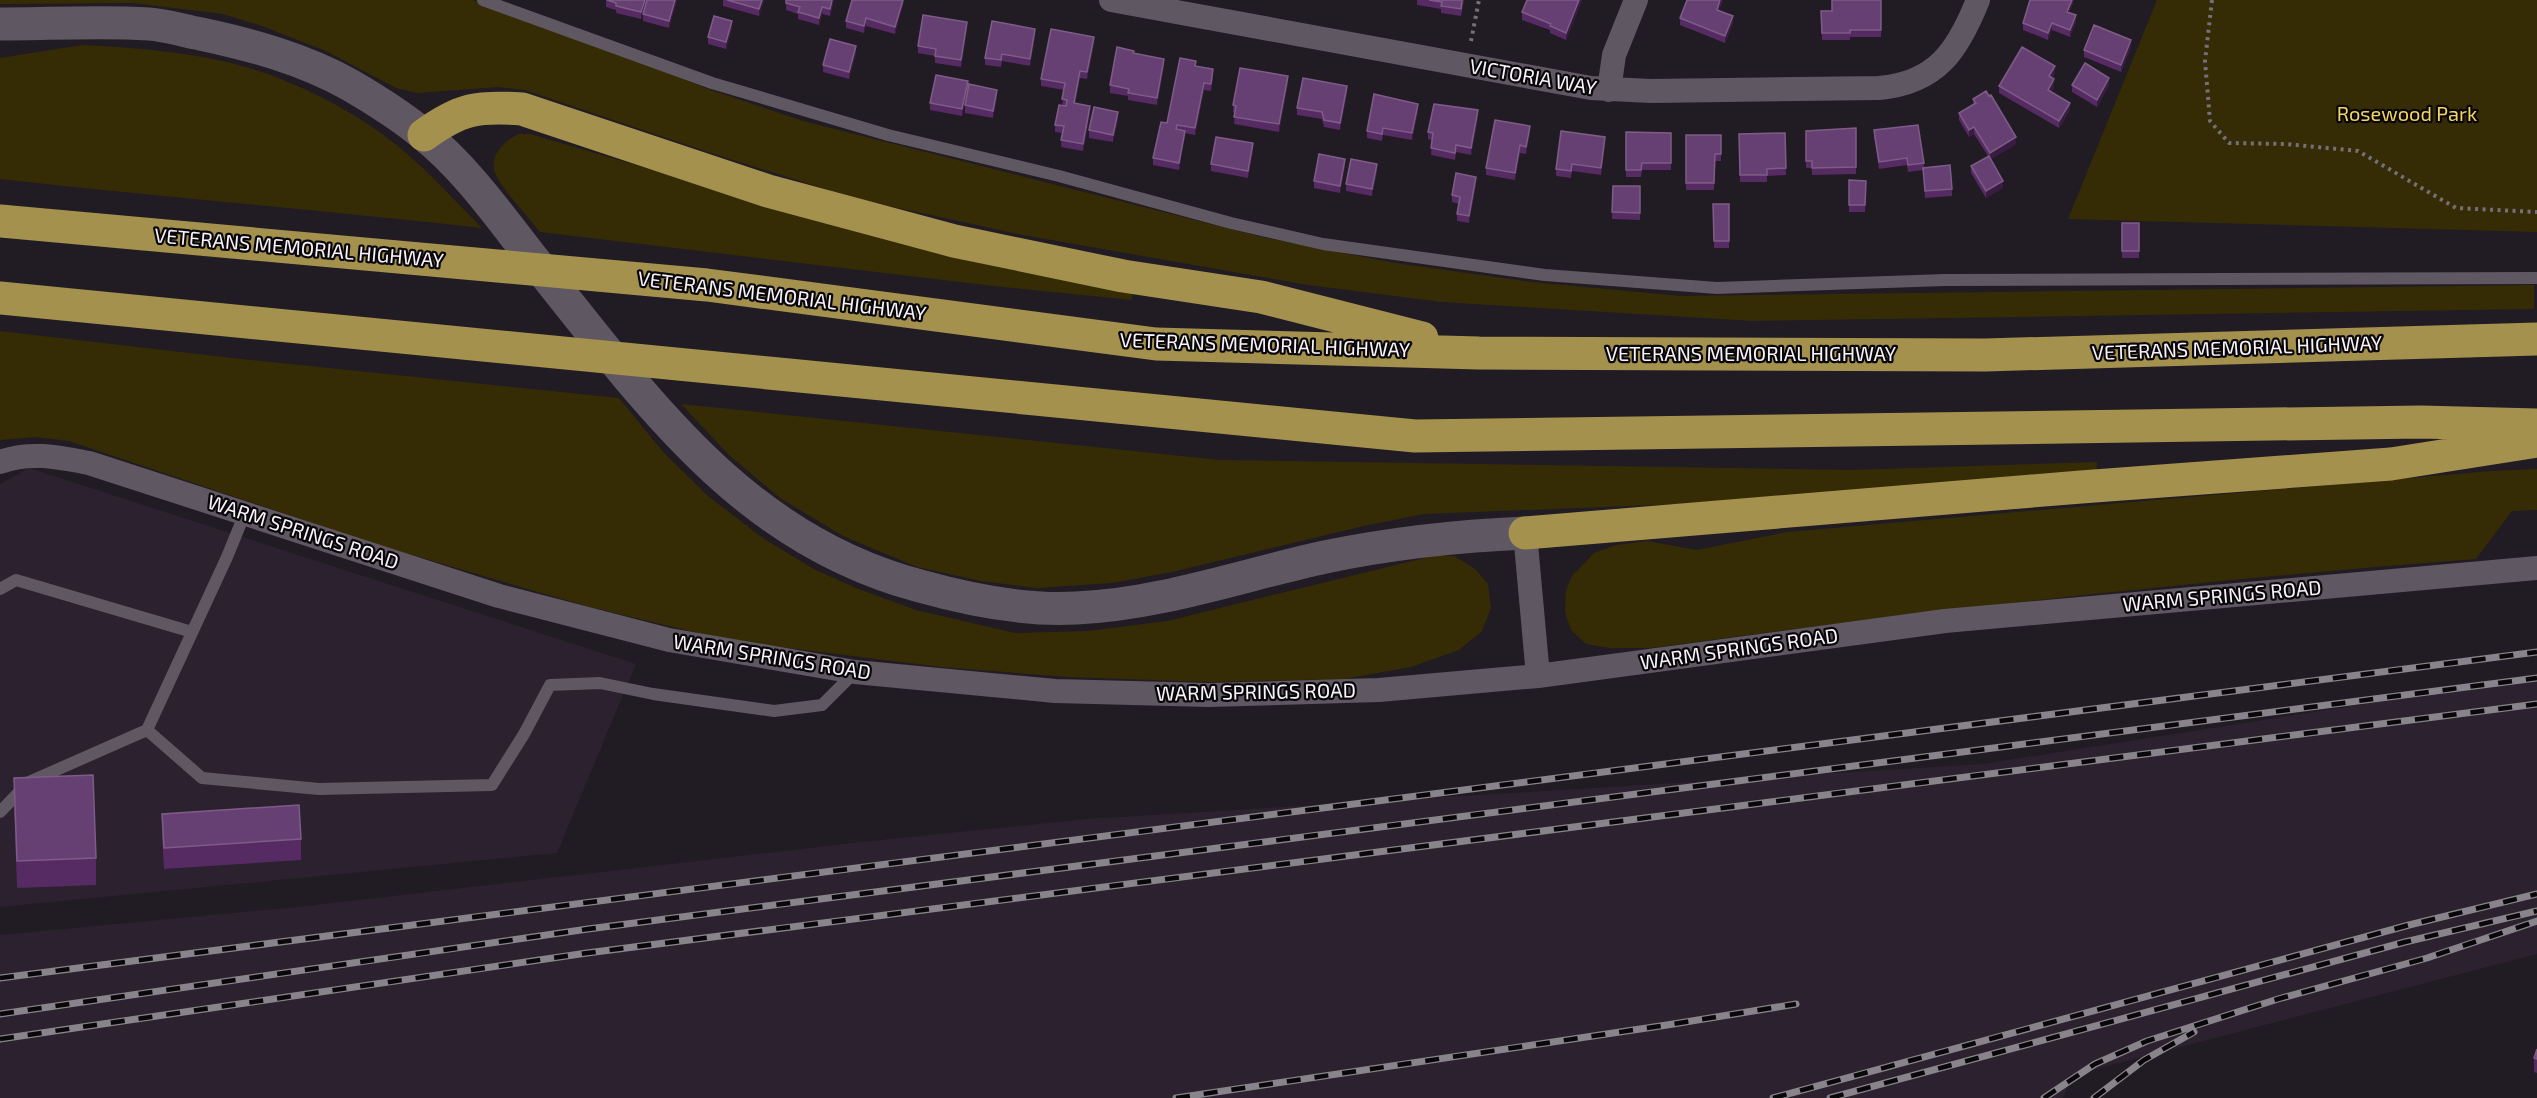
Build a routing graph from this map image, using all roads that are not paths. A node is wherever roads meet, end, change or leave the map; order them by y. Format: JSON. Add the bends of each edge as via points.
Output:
{"nodes":[{"id":1,"x":483,"y":0,"type":"edge"},
{"id":2,"x":1112,"y":0,"type":"edge"},
{"id":3,"x":1635,"y":0,"type":"edge"},
{"id":4,"x":1978,"y":0,"type":"edge"},
{"id":5,"x":0,"y":24,"type":"edge"},
{"id":6,"x":1609,"y":90,"type":"junction"},
{"id":7,"x":424,"y":135,"type":"junction"},
{"id":8,"x":0,"y":221,"type":"edge"},
{"id":9,"x":2537,"y":278,"type":"edge"},
{"id":10,"x":0,"y":298,"type":"edge"},
{"id":11,"x":2537,"y":339,"type":"edge"},
{"id":12,"x":1479,"y":352,"type":"junction"},
{"id":13,"x":2537,"y":424,"type":"edge"},
{"id":14,"x":2537,"y":441,"type":"edge"},
{"id":15,"x":0,"y":462,"type":"edge"},
{"id":16,"x":245,"y":513,"type":"junction"},
{"id":17,"x":1525,"y":533,"type":"junction"},
{"id":18,"x":2537,"y":568,"type":"edge"},
{"id":19,"x":0,"y":589,"type":"edge"},
{"id":20,"x":192,"y":632,"type":"junction"},
{"id":21,"x":855,"y":672,"type":"junction"},
{"id":22,"x":1538,"y":676,"type":"junction"},
{"id":23,"x":147,"y":730,"type":"junction"},
{"id":24,"x":0,"y":812,"type":"edge"}],
"edges":[{"from":1,"to":9,"type":"lane","via":[[712,82],[888,135],[1323,244],[1545,275],[1717,288],[1945,280]]},
{"from":2,"to":6,"type":"street","name":"VICTORIA WAY"},
{"from":3,"to":6,"type":"street","via":[[1614,55]]},
{"from":4,"to":6,"type":"street","name":"VICTORIA WAY","via":[[1965,33],[1950,55],[1918,79],[1893,87]]},
{"from":5,"to":7,"type":"main road","via":[[153,24],[246,44],[297,61],[349,85]]},
{"from":7,"to":12,"type":"highway","via":[[446,118],[466,111],[490,107],[522,109],[768,191],[954,241],[1123,276],[1261,297]]},
{"from":7,"to":17,"type":"main road","via":[[471,182],[663,419],[705,463],[748,500],[830,552],[874,572],[972,599],[1072,608],[1176,595],[1400,542]]},
{"from":8,"to":12,"type":"highway","name":"VETERANS MEMORIAL HIGHWAY","via":[[707,285],[1156,344]]},
{"from":10,"to":13,"type":"highway","via":[[1415,436],[2421,422]]},
{"from":11,"to":12,"type":"highway","name":"VETERANS MEMORIAL HIGHWAY","via":[[1985,355]]},
{"from":14,"to":17,"type":"highway","via":[[2391,465]]},
{"from":15,"to":16,"type":"street","name":"WARM SPRINGS ROAD","via":[[42,454],[89,463]]},
{"from":16,"to":20,"type":"lane"},
{"from":16,"to":21,"type":"street","name":"WARM SPRINGS ROAD","via":[[499,596],[669,640]]},
{"from":17,"to":22,"type":"street"},
{"from":18,"to":22,"type":"street","name":"WARM SPRINGS ROAD","via":[[1945,621]]},
{"from":19,"to":20,"type":"lane","via":[[16,580]]},
{"from":20,"to":23,"type":"lane"},
{"from":21,"to":22,"type":"street","name":"WARM SPRINGS ROAD","via":[[1055,691],[1209,695],[1379,690]]},
{"from":21,"to":23,"type":"lane","via":[[822,705],[774,711],[600,683],[550,685],[492,785],[319,789],[202,778]]},
{"from":23,"to":24,"type":"lane","via":[[28,782]]}]}
